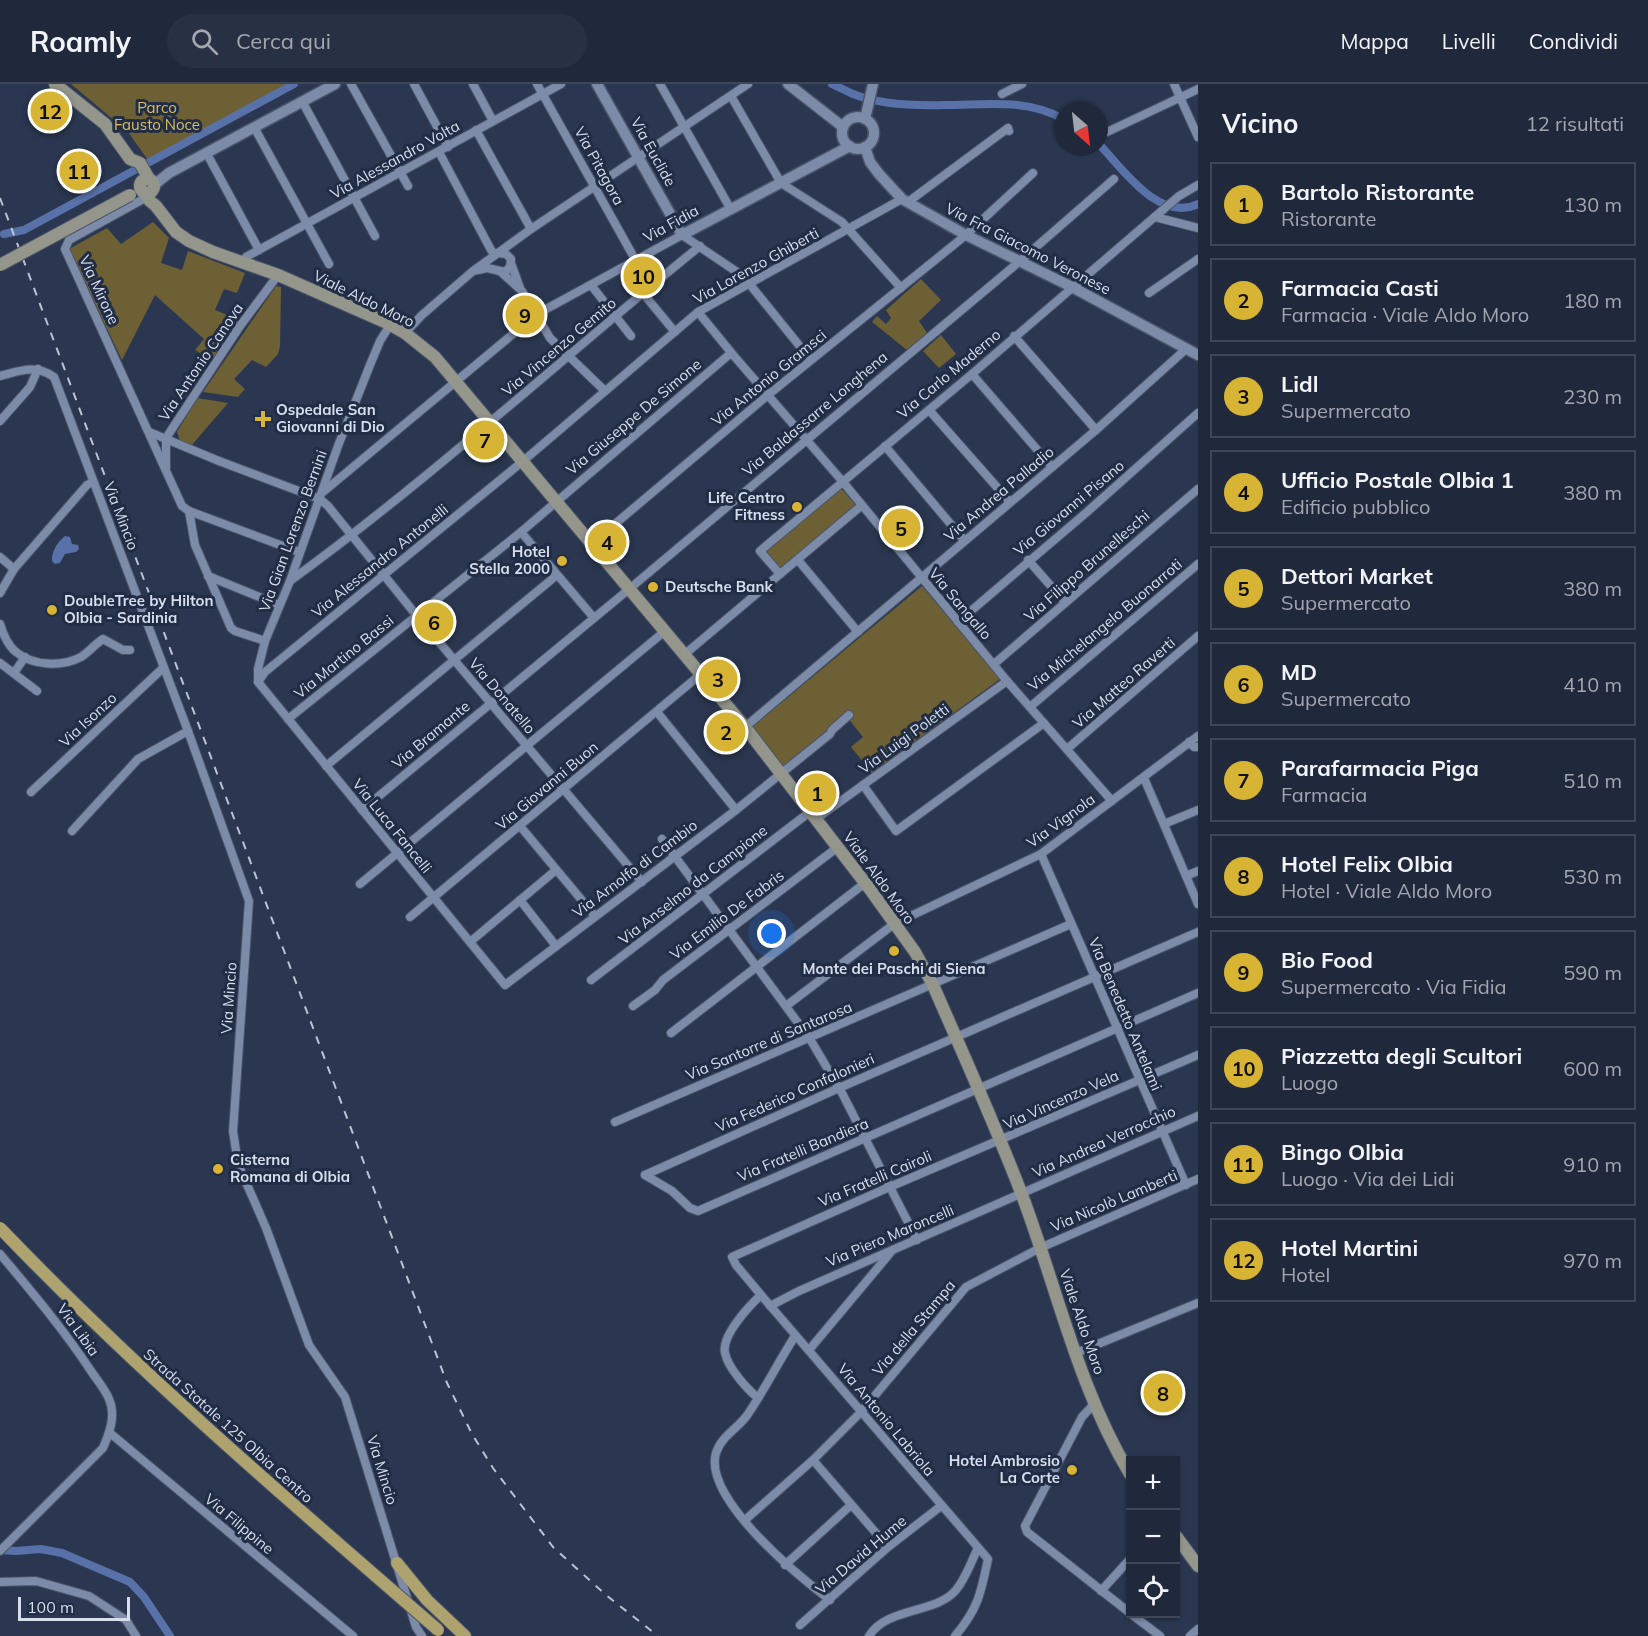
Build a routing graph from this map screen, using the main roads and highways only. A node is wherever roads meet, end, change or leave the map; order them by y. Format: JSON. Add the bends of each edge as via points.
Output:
{"nodes":[{"id":1,"x":55,"y":84,"type":"edge"},
{"id":2,"x":143,"y":182,"type":"junction"},
{"id":3,"x":0,"y":265,"type":"edge"},
{"id":4,"x":0,"y":1228,"type":"edge"},
{"id":5,"x":1126,"y":1466,"type":"edge"},
{"id":6,"x":1180,"y":1541,"type":"edge"},
{"id":7,"x":397,"y":1563,"type":"road end"},
{"id":8,"x":1198,"y":1566,"type":"edge"},
{"id":9,"x":441,"y":1633,"type":"edge"},
{"id":10,"x":465,"y":1636,"type":"edge"}],
"edges":[{"from":1,"to":2,"type":"main road","name":"Viale Aldo Moro","via":[[105,124]]},
{"from":2,"to":3,"type":"main road","bridge":true},
{"from":2,"to":5,"type":"main road","name":"Viale Aldo Moro","via":[[176,232],[189,241],[390,325],[435,357],[685,654],[814,815],[915,952],[933,985],[1021,1193],[1095,1403]]},
{"from":4,"to":9,"type":"main road","name":"Strada Statale 125 Olbia Centro","bridge":true,"via":[[168,1393]]},
{"from":6,"to":8,"type":"main road"},
{"from":7,"to":10,"type":"main road","via":[[427,1600]]}]}
